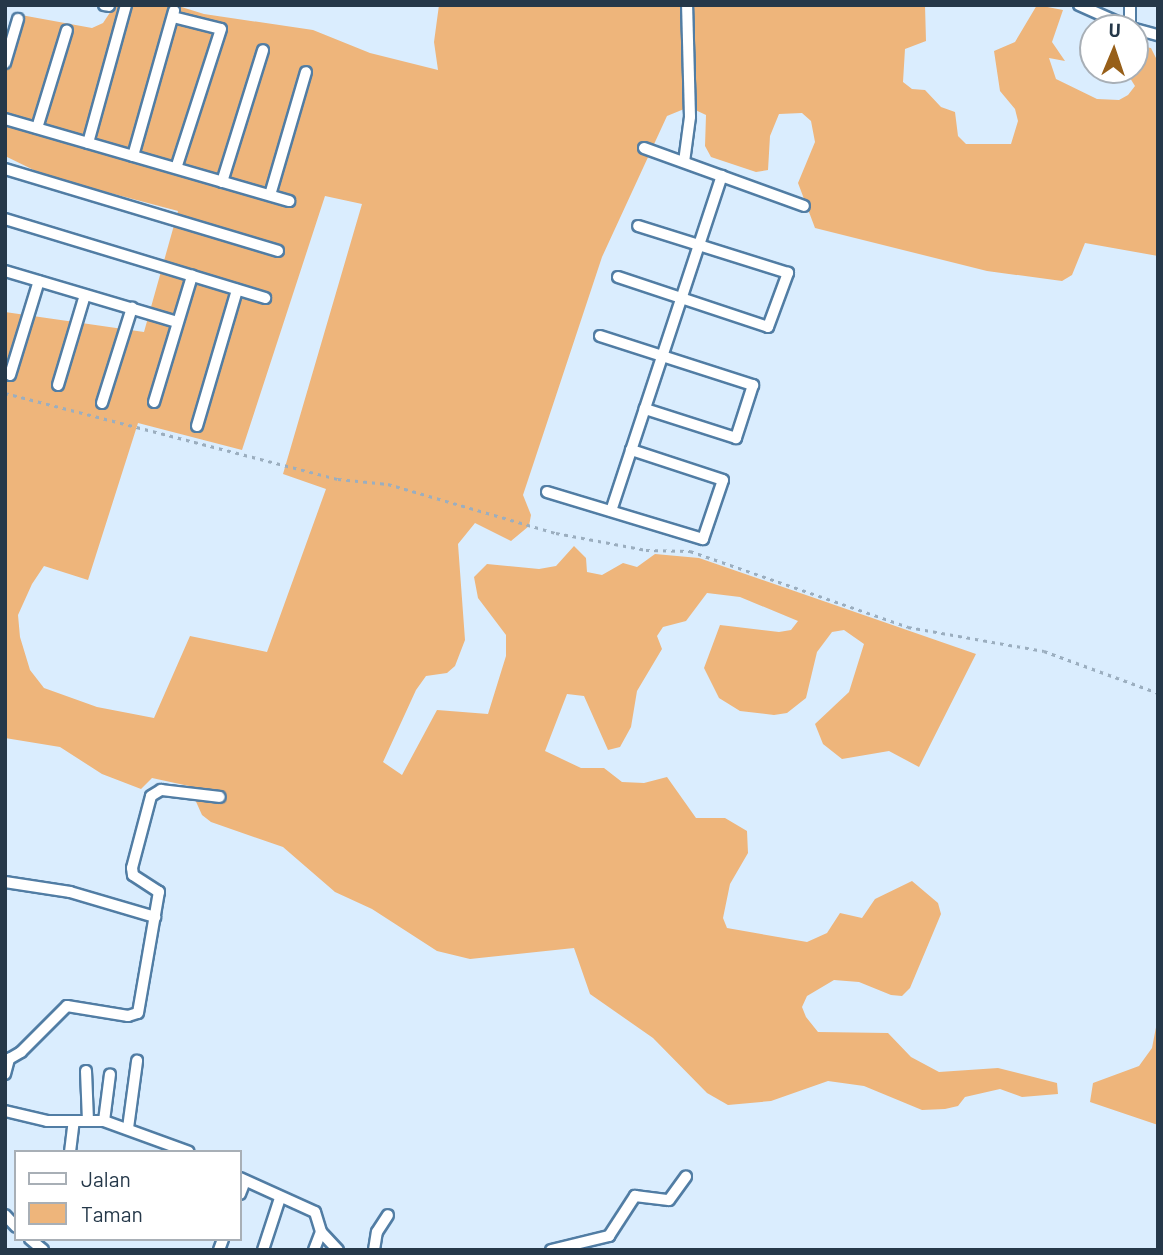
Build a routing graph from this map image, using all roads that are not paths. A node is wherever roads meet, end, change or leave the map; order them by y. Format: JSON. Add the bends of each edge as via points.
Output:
{"nodes":[{"id":1,"x":125,"y":5,"type":"edge"},
{"id":2,"x":687,"y":5,"type":"edge"},
{"id":3,"x":1079,"y":5,"type":"edge"},
{"id":4,"x":1100,"y":14,"type":"edge"},
{"id":5,"x":18,"y":19,"type":"dead end"},
{"id":6,"x":67,"y":30,"type":"dead end"},
{"id":7,"x":263,"y":50,"type":"dead end"},
{"id":8,"x":5,"y":64,"type":"edge"},
{"id":9,"x":306,"y":72,"type":"dead end"},
{"id":10,"x":5,"y":119,"type":"edge"},
{"id":11,"x":37,"y":128,"type":"junction"},
{"id":12,"x":88,"y":143,"type":"junction"},
{"id":13,"x":644,"y":148,"type":"dead end"},
{"id":14,"x":133,"y":156,"type":"junction"},
{"id":15,"x":684,"y":162,"type":"junction"},
{"id":16,"x":176,"y":168,"type":"junction"},
{"id":17,"x":5,"y":169,"type":"edge"},
{"id":18,"x":722,"y":176,"type":"junction"},
{"id":19,"x":222,"y":182,"type":"junction"},
{"id":20,"x":270,"y":195,"type":"junction"},
{"id":21,"x":289,"y":201,"type":"dead end"},
{"id":22,"x":804,"y":206,"type":"dead end"},
{"id":23,"x":5,"y":219,"type":"edge"},
{"id":24,"x":638,"y":226,"type":"dead end"},
{"id":25,"x":699,"y":245,"type":"junction"},
{"id":26,"x":278,"y":251,"type":"dead end"},
{"id":27,"x":5,"y":271,"type":"edge"},
{"id":28,"x":192,"y":276,"type":"junction"},
{"id":29,"x":618,"y":277,"type":"dead end"},
{"id":30,"x":39,"y":281,"type":"junction"},
{"id":31,"x":237,"y":290,"type":"junction"},
{"id":32,"x":85,"y":295,"type":"junction"},
{"id":33,"x":264,"y":298,"type":"dead end"},
{"id":34,"x":682,"y":298,"type":"junction"},
{"id":35,"x":132,"y":308,"type":"junction"},
{"id":36,"x":177,"y":322,"type":"junction"},
{"id":37,"x":600,"y":336,"type":"dead end"},
{"id":38,"x":662,"y":356,"type":"junction"},
{"id":39,"x":10,"y":375,"type":"dead end"},
{"id":40,"x":58,"y":384,"type":"dead end"},
{"id":41,"x":154,"y":402,"type":"dead end"},
{"id":42,"x":102,"y":403,"type":"dead end"},
{"id":43,"x":645,"y":409,"type":"junction"},
{"id":44,"x":197,"y":426,"type":"dead end"},
{"id":45,"x":631,"y":450,"type":"junction"},
{"id":46,"x":547,"y":492,"type":"dead end"},
{"id":47,"x":611,"y":511,"type":"junction"},
{"id":48,"x":220,"y":797,"type":"dead end"},
{"id":49,"x":5,"y":882,"type":"edge"},
{"id":50,"x":155,"y":917,"type":"junction"},
{"id":51,"x":136,"y":1061,"type":"dead end"},
{"id":52,"x":86,"y":1071,"type":"dead end"},
{"id":53,"x":5,"y":1074,"type":"edge"},
{"id":54,"x":110,"y":1074,"type":"dead end"},
{"id":55,"x":5,"y":1111,"type":"edge"},
{"id":56,"x":74,"y":1121,"type":"junction"},
{"id":57,"x":89,"y":1121,"type":"junction"},
{"id":58,"x":104,"y":1121,"type":"junction"},
{"id":59,"x":128,"y":1128,"type":"junction"},
{"id":60,"x":70,"y":1150,"type":"edge"},
{"id":61,"x":184,"y":1150,"type":"edge"},
{"id":62,"x":686,"y":1177,"type":"dead end"},
{"id":63,"x":242,"y":1180,"type":"edge"},
{"id":64,"x":280,"y":1198,"type":"junction"},
{"id":65,"x":388,"y":1215,"type":"dead end"},
{"id":66,"x":321,"y":1232,"type":"junction"},
{"id":67,"x":263,"y":1250,"type":"edge"},
{"id":68,"x":314,"y":1250,"type":"edge"},
{"id":69,"x":338,"y":1250,"type":"edge"},
{"id":70,"x":374,"y":1250,"type":"edge"},
{"id":71,"x":551,"y":1250,"type":"edge"}],
"edges":[{"from":1,"to":12,"type":"street"},
{"from":2,"to":15,"type":"street","via":[[690,117]]},
{"from":3,"to":4,"type":"street"},
{"from":5,"to":8,"type":"street"},
{"from":6,"to":11,"type":"street"},
{"from":7,"to":19,"type":"street"},
{"from":9,"to":20,"type":"street"},
{"from":10,"to":11,"type":"street"},
{"from":11,"to":12,"type":"street"},
{"from":12,"to":14,"type":"street"},
{"from":13,"to":15,"type":"street"},
{"from":14,"to":16,"type":"street"},
{"from":14,"to":16,"type":"street","via":[[173,14],[220,29]]},
{"from":15,"to":18,"type":"street"},
{"from":16,"to":19,"type":"street"},
{"from":17,"to":26,"type":"street"},
{"from":18,"to":22,"type":"street"},
{"from":18,"to":25,"type":"street"},
{"from":19,"to":20,"type":"street"},
{"from":20,"to":21,"type":"street"},
{"from":23,"to":28,"type":"street"},
{"from":24,"to":25,"type":"street"},
{"from":25,"to":34,"type":"street"},
{"from":25,"to":34,"type":"street","via":[[788,273],[768,327]]},
{"from":27,"to":30,"type":"street"},
{"from":28,"to":31,"type":"street"},
{"from":28,"to":36,"type":"street"},
{"from":29,"to":34,"type":"street"},
{"from":30,"to":32,"type":"street"},
{"from":30,"to":39,"type":"street"},
{"from":31,"to":33,"type":"street"},
{"from":31,"to":44,"type":"street"},
{"from":32,"to":35,"type":"street"},
{"from":32,"to":40,"type":"street"},
{"from":34,"to":38,"type":"street"},
{"from":35,"to":36,"type":"street"},
{"from":35,"to":42,"type":"street"},
{"from":36,"to":41,"type":"street"},
{"from":37,"to":38,"type":"street"},
{"from":38,"to":43,"type":"street"},
{"from":38,"to":43,"type":"street","via":[[752,385],[736,438]]},
{"from":43,"to":45,"type":"street"},
{"from":45,"to":47,"type":"street"},
{"from":45,"to":47,"type":"street","via":[[723,480],[703,539]]},
{"from":46,"to":47,"type":"street"},
{"from":48,"to":50,"type":"street","via":[[161,790],[150,796],[132,872],[157,888]]},
{"from":49,"to":50,"type":"street","via":[[70,892]]},
{"from":50,"to":53,"type":"street","via":[[136,1016],[67,1006],[9,1059]]},
{"from":51,"to":59,"type":"street"},
{"from":52,"to":57,"type":"street"},
{"from":54,"to":58,"type":"street"},
{"from":55,"to":56,"type":"street"},
{"from":56,"to":57,"type":"street"},
{"from":56,"to":60,"type":"street"},
{"from":57,"to":58,"type":"street"},
{"from":58,"to":59,"type":"street"},
{"from":59,"to":61,"type":"street"},
{"from":62,"to":71,"type":"street","via":[[669,1200],[635,1196],[609,1236]]},
{"from":63,"to":64,"type":"street"},
{"from":64,"to":66,"type":"street","via":[[315,1212]]},
{"from":64,"to":67,"type":"street"},
{"from":65,"to":70,"type":"street","via":[[377,1232]]},
{"from":66,"to":68,"type":"street"},
{"from":66,"to":69,"type":"street"}]}
